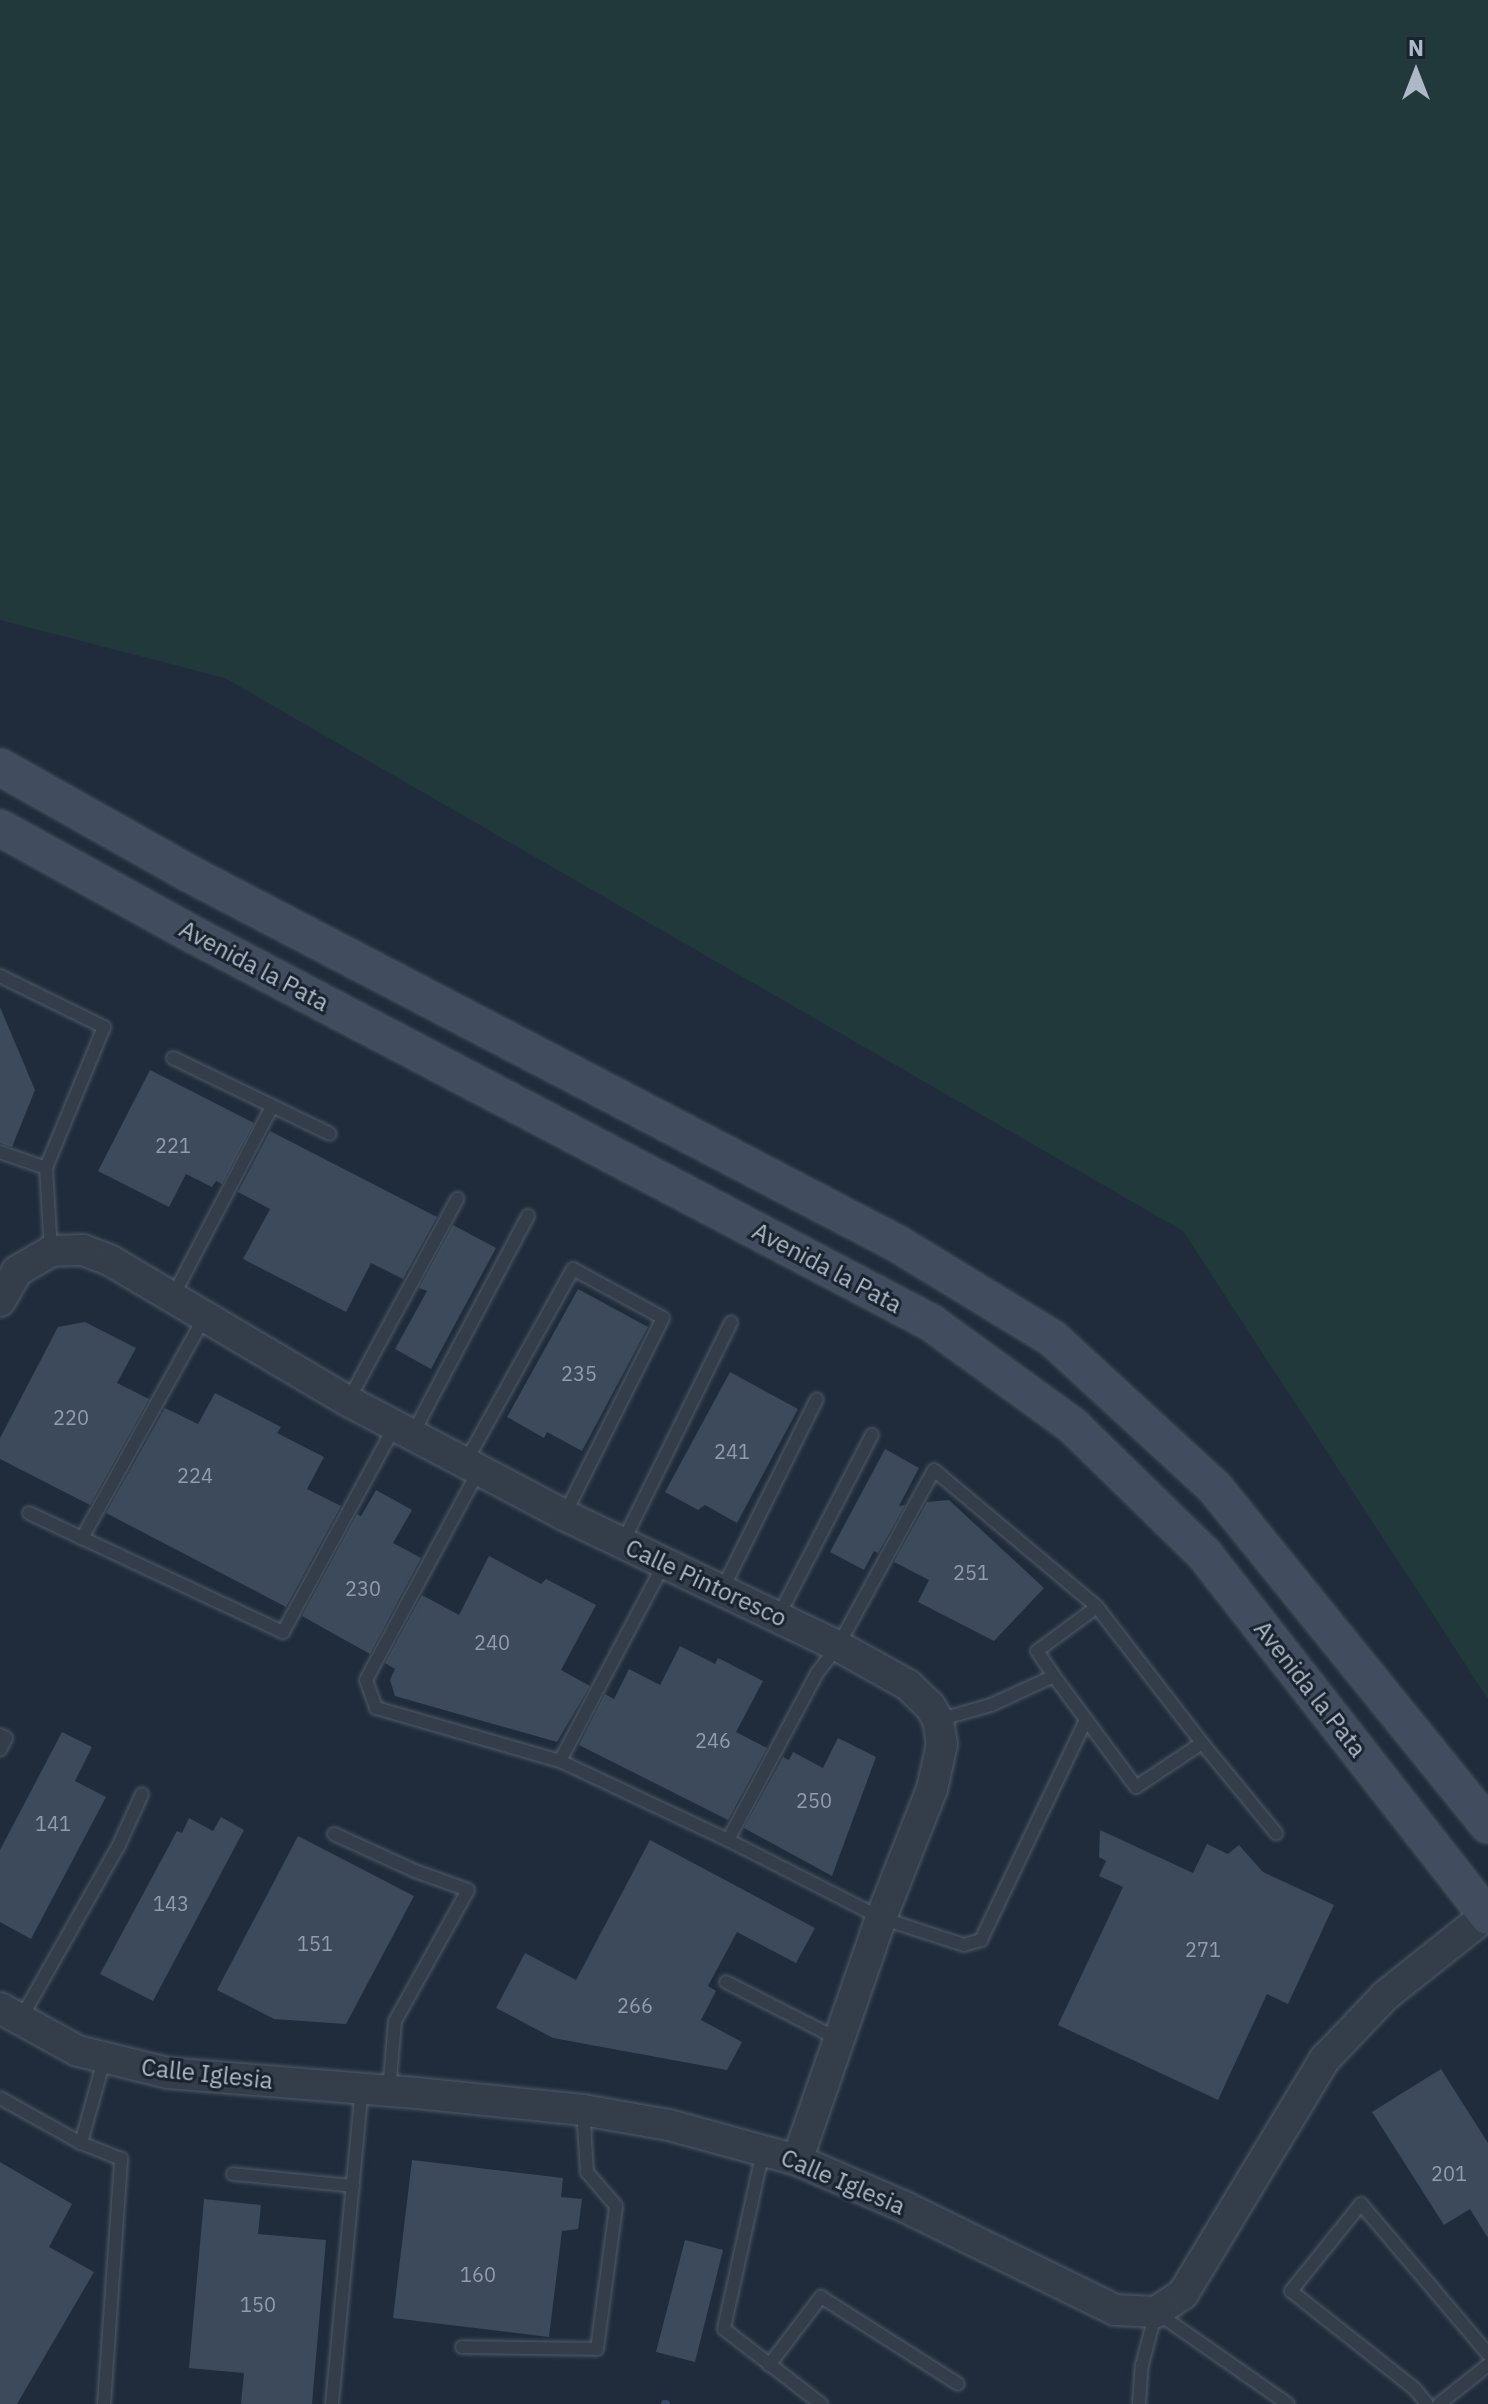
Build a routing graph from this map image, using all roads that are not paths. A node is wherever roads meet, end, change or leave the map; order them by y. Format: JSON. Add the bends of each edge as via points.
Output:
{"nodes":[{"id":1,"x":0,"y":767,"type":"edge"},
{"id":2,"x":0,"y":828,"type":"edge"},
{"id":3,"x":0,"y":976,"type":"edge"},
{"id":4,"x":173,"y":1058,"type":"dead end"},
{"id":5,"x":272,"y":1107,"type":"junction"},
{"id":6,"x":330,"y":1134,"type":"dead end"},
{"id":7,"x":0,"y":1152,"type":"edge"},
{"id":8,"x":46,"y":1168,"type":"junction"},
{"id":9,"x":457,"y":1199,"type":"dead end"},
{"id":10,"x":528,"y":1216,"type":"dead end"},
{"id":11,"x":51,"y":1251,"type":"junction"},
{"id":12,"x":173,"y":1296,"type":"junction"},
{"id":13,"x":1,"y":1297,"type":"edge"},
{"id":14,"x":205,"y":1315,"type":"junction"},
{"id":15,"x":731,"y":1322,"type":"dead end"},
{"id":16,"x":817,"y":1399,"type":"dead end"},
{"id":17,"x":348,"y":1401,"type":"junction"},
{"id":18,"x":404,"y":1431,"type":"junction"},
{"id":19,"x":872,"y":1435,"type":"dead end"},
{"id":20,"x":472,"y":1467,"type":"junction"},
{"id":21,"x":29,"y":1513,"type":"dead end"},
{"id":22,"x":564,"y":1515,"type":"junction"},
{"id":23,"x":82,"y":1538,"type":"junction"},
{"id":24,"x":622,"y":1544,"type":"junction"},
{"id":25,"x":664,"y":1564,"type":"junction"},
{"id":26,"x":722,"y":1590,"type":"junction"},
{"id":27,"x":1097,"y":1607,"type":"junction"},
{"id":28,"x":778,"y":1617,"type":"junction"},
{"id":29,"x":838,"y":1646,"type":"junction"},
{"id":30,"x":1054,"y":1676,"type":"junction"},
{"id":31,"x":938,"y":1720,"type":"junction"},
{"id":32,"x":1086,"y":1720,"type":"junction"},
{"id":33,"x":0,"y":1735,"type":"edge"},
{"id":34,"x":1202,"y":1743,"type":"junction"},
{"id":35,"x":0,"y":1750,"type":"edge"},
{"id":36,"x":560,"y":1761,"type":"junction"},
{"id":37,"x":142,"y":1794,"type":"dead end"},
{"id":38,"x":1488,"y":1825,"type":"edge"},
{"id":39,"x":1276,"y":1833,"type":"dead end"},
{"id":40,"x":334,"y":1834,"type":"dead end"},
{"id":41,"x":728,"y":1840,"type":"junction"},
{"id":42,"x":1487,"y":1915,"type":"edge"},
{"id":43,"x":881,"y":1918,"type":"junction"},
{"id":44,"x":726,"y":1982,"type":"dead end"},
{"id":45,"x":10,"y":2014,"type":"edge"},
{"id":46,"x":838,"y":2039,"type":"junction"},
{"id":47,"x":104,"y":2060,"type":"junction"},
{"id":48,"x":375,"y":2090,"type":"junction"},
{"id":49,"x":0,"y":2098,"type":"edge"},
{"id":50,"x":583,"y":2110,"type":"junction"},
{"id":51,"x":81,"y":2143,"type":"junction"},
{"id":52,"x":763,"y":2150,"type":"junction"},
{"id":53,"x":797,"y":2160,"type":"junction"},
{"id":54,"x":233,"y":2174,"type":"dead end"},
{"id":55,"x":353,"y":2186,"type":"junction"},
{"id":56,"x":1156,"y":2312,"type":"junction"},
{"id":57,"x":462,"y":2347,"type":"dead end"},
{"id":58,"x":1488,"y":2354,"type":"edge"},
{"id":59,"x":769,"y":2365,"type":"junction"},
{"id":60,"x":1488,"y":2365,"type":"edge"},
{"id":61,"x":958,"y":2384,"type":"dead end"},
{"id":62,"x":104,"y":2404,"type":"edge"},
{"id":63,"x":332,"y":2404,"type":"edge"},
{"id":64,"x":821,"y":2404,"type":"edge"},
{"id":65,"x":1139,"y":2404,"type":"edge"},
{"id":66,"x":1288,"y":2404,"type":"edge"},
{"id":67,"x":1427,"y":2404,"type":"edge"},
{"id":68,"x":1439,"y":2404,"type":"edge"}],
"edges":[{"from":1,"to":38,"type":"main road","via":[[188,873],[898,1244],[1052,1338],[1215,1488]]},
{"from":2,"to":42,"type":"main road","name":"Avenida la Pata","via":[[930,1322],[1073,1426],[1205,1555]]},
{"from":3,"to":8,"type":"lane","via":[[104,1027]]},
{"from":4,"to":5,"type":"lane"},
{"from":5,"to":6,"type":"lane"},
{"from":5,"to":12,"type":"lane"},
{"from":7,"to":8,"type":"lane"},
{"from":8,"to":11,"type":"lane"},
{"from":9,"to":17,"type":"lane"},
{"from":10,"to":18,"type":"lane"},
{"from":11,"to":12,"type":"street","name":"Calle Pintoresco","via":[[83,1250]]},
{"from":11,"to":13,"type":"street","via":[[17,1271]]},
{"from":12,"to":14,"type":"street","name":"Calle Pintoresco"},
{"from":14,"to":17,"type":"street","name":"Calle Pintoresco"},
{"from":14,"to":23,"type":"lane"},
{"from":15,"to":24,"type":"lane"},
{"from":16,"to":26,"type":"lane"},
{"from":17,"to":18,"type":"street","name":"Calle Pintoresco"},
{"from":18,"to":20,"type":"street","name":"Calle Pintoresco"},
{"from":18,"to":23,"type":"lane","via":[[283,1632]]},
{"from":19,"to":28,"type":"lane"},
{"from":20,"to":22,"type":"street","name":"Calle Pintoresco"},
{"from":20,"to":22,"type":"lane","via":[[573,1269],[663,1318]]},
{"from":20,"to":36,"type":"lane","via":[[366,1680],[376,1708]]},
{"from":21,"to":23,"type":"lane"},
{"from":22,"to":24,"type":"street","name":"Calle Pintoresco"},
{"from":24,"to":25,"type":"street","name":"Calle Pintoresco"},
{"from":25,"to":26,"type":"street","name":"Calle Pintoresco"},
{"from":25,"to":36,"type":"lane"},
{"from":26,"to":28,"type":"street","name":"Calle Pintoresco"},
{"from":27,"to":29,"type":"lane","via":[[934,1470]]},
{"from":27,"to":30,"type":"lane","via":[[1037,1651]]},
{"from":27,"to":34,"type":"lane"},
{"from":28,"to":29,"type":"street","name":"Calle Pintoresco"},
{"from":29,"to":31,"type":"street","name":"Calle Pintoresco","via":[[908,1685]]},
{"from":29,"to":41,"type":"lane","via":[[817,1673]]},
{"from":30,"to":31,"type":"lane","via":[[991,1705]]},
{"from":30,"to":32,"type":"lane"},
{"from":31,"to":43,"type":"street","via":[[938,1768]]},
{"from":32,"to":34,"type":"lane","via":[[1136,1787]]},
{"from":32,"to":43,"type":"lane","via":[[981,1940],[951,1943]]},
{"from":33,"to":35,"type":"lane","via":[[6,1738]]},
{"from":34,"to":39,"type":"lane"},
{"from":36,"to":41,"type":"lane"},
{"from":37,"to":45,"type":"lane","via":[[118,1847]]},
{"from":40,"to":48,"type":"lane","via":[[468,1890],[395,2021]]},
{"from":41,"to":43,"type":"lane"},
{"from":42,"to":56,"type":"street","via":[[1386,1995],[1325,2059],[1183,2294]]},
{"from":43,"to":46,"type":"street"},
{"from":44,"to":46,"type":"lane"},
{"from":45,"to":47,"type":"street","name":"Calle Iglesia"},
{"from":46,"to":53,"type":"street"},
{"from":47,"to":48,"type":"street","name":"Calle Iglesia","via":[[168,2073]]},
{"from":47,"to":51,"type":"lane"},
{"from":48,"to":50,"type":"street","name":"Calle Iglesia"},
{"from":48,"to":55,"type":"lane"},
{"from":49,"to":51,"type":"lane"},
{"from":50,"to":52,"type":"street","name":"Calle Iglesia","via":[[669,2125]]},
{"from":50,"to":57,"type":"lane","via":[[587,2172],[616,2206],[597,2349]]},
{"from":51,"to":62,"type":"lane","via":[[121,2159]]},
{"from":52,"to":53,"type":"street","name":"Calle Iglesia"},
{"from":52,"to":59,"type":"lane","via":[[724,2329]]},
{"from":53,"to":56,"type":"street","name":"Calle Iglesia","via":[[1115,2310]]},
{"from":54,"to":55,"type":"lane"},
{"from":55,"to":63,"type":"lane"},
{"from":56,"to":65,"type":"lane","via":[[1142,2365]]},
{"from":56,"to":66,"type":"lane"},
{"from":58,"to":67,"type":"lane","via":[[1361,2204],[1291,2291]]},
{"from":59,"to":61,"type":"lane","via":[[821,2297]]},
{"from":59,"to":64,"type":"lane"},
{"from":60,"to":68,"type":"lane"}]}
